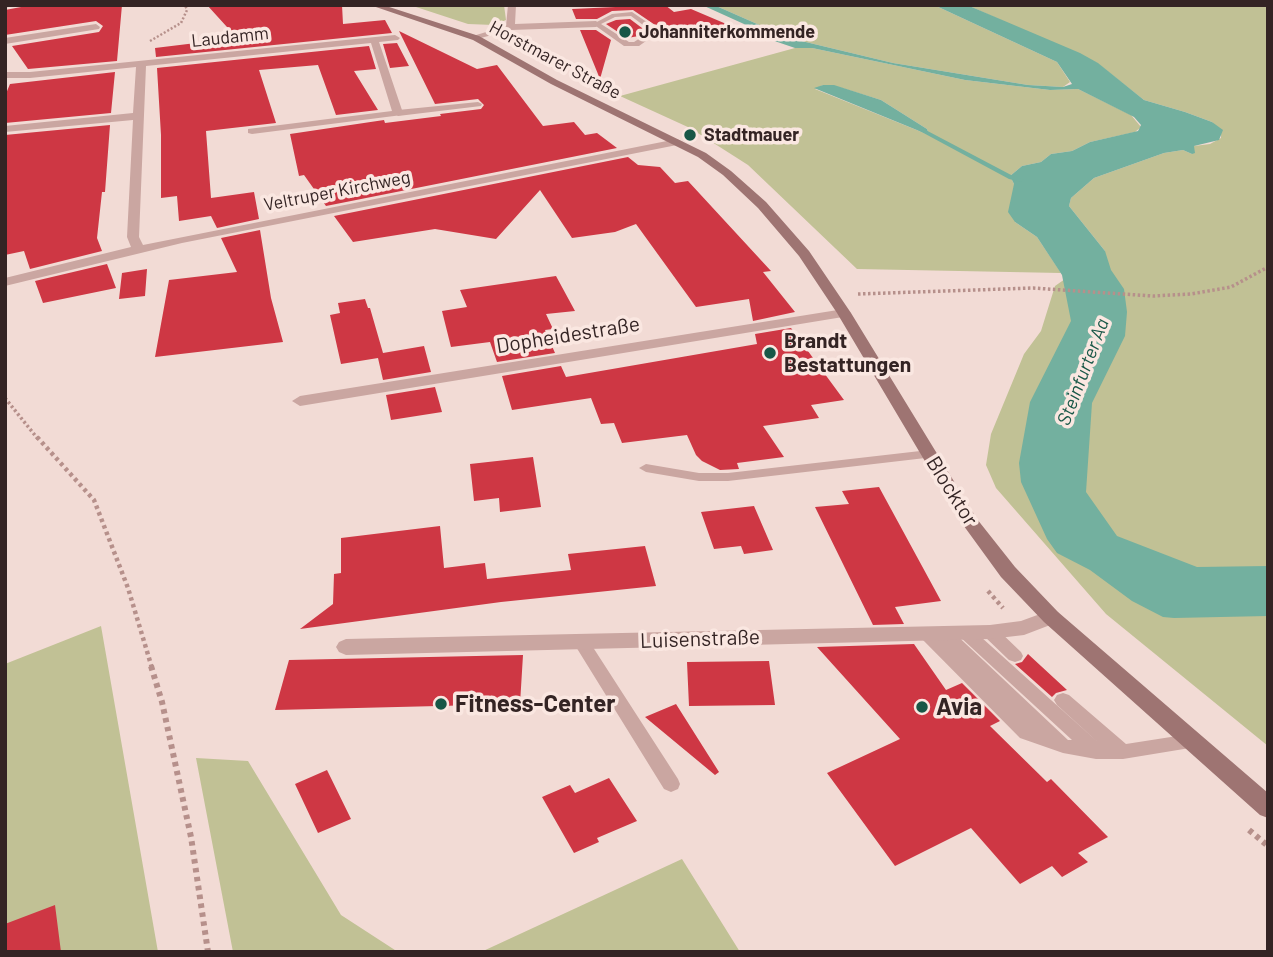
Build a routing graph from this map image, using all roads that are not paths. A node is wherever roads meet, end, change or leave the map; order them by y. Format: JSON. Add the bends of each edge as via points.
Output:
{"nodes":[{"id":1,"x":12,"y":5,"type":"edge"},
{"id":2,"x":373,"y":5,"type":"edge"},
{"id":3,"x":512,"y":5,"type":"edge"},
{"id":4,"x":5,"y":6,"type":"edge"},
{"id":5,"x":596,"y":24,"type":"junction"},
{"id":6,"x":96,"y":27,"type":"dead end"},
{"id":7,"x":510,"y":27,"type":"junction"},
{"id":8,"x":395,"y":38,"type":"dead end"},
{"id":9,"x":476,"y":38,"type":"junction"},
{"id":10,"x":374,"y":40,"type":"junction"},
{"id":11,"x":5,"y":41,"type":"edge"},
{"id":12,"x":141,"y":64,"type":"junction"},
{"id":13,"x":5,"y":75,"type":"edge"},
{"id":14,"x":478,"y":104,"type":"dead end"},
{"id":15,"x":398,"y":113,"type":"junction"},
{"id":16,"x":137,"y":116,"type":"junction"},
{"id":17,"x":5,"y":129,"type":"edge"},
{"id":18,"x":252,"y":131,"type":"dead end"},
{"id":19,"x":677,"y":142,"type":"junction"},
{"id":20,"x":138,"y":249,"type":"junction"},
{"id":21,"x":5,"y":282,"type":"edge"},
{"id":22,"x":844,"y":313,"type":"junction"},
{"id":23,"x":300,"y":401,"type":"dead end"},
{"id":24,"x":929,"y":454,"type":"junction"},
{"id":25,"x":646,"y":468,"type":"dead end"},
{"id":26,"x":1051,"y":617,"type":"junction"},
{"id":27,"x":965,"y":632,"type":"junction"},
{"id":28,"x":990,"y":632,"type":"junction"},
{"id":29,"x":935,"y":633,"type":"junction"},
{"id":30,"x":581,"y":642,"type":"junction"},
{"id":31,"x":346,"y":647,"type":"dead end"},
{"id":32,"x":1015,"y":656,"type":"dead end"},
{"id":33,"x":1063,"y":700,"type":"dead end"},
{"id":34,"x":1190,"y":741,"type":"junction"},
{"id":35,"x":1097,"y":752,"type":"junction"},
{"id":36,"x":1123,"y":752,"type":"junction"},
{"id":37,"x":671,"y":783,"type":"dead end"},
{"id":38,"x":1268,"y":808,"type":"edge"}],
"edges":[{"from":1,"to":4,"type":"street"},
{"from":2,"to":9,"type":"main road","name":"Horstmarer Straße"},
{"from":3,"to":7,"type":"street"},
{"from":5,"to":5,"type":"lane","via":[[614,15],[632,14],[656,31],[629,45]]},
{"from":5,"to":7,"type":"street"},
{"from":6,"to":11,"type":"street"},
{"from":7,"to":9,"type":"street"},
{"from":8,"to":10,"type":"street","name":"Laudamm"},
{"from":9,"to":19,"type":"main road","name":"Horstmarer Straße"},
{"from":10,"to":12,"type":"street","name":"Laudamm"},
{"from":10,"to":15,"type":"street"},
{"from":12,"to":13,"type":"street","name":"Laudamm"},
{"from":12,"to":16,"type":"street"},
{"from":14,"to":15,"type":"lane"},
{"from":15,"to":18,"type":"street"},
{"from":16,"to":17,"type":"street"},
{"from":16,"to":20,"type":"street","via":[[133,237]]},
{"from":19,"to":20,"type":"street","name":"Veltruper Kirchweg"},
{"from":19,"to":22,"type":"main road","name":"Blocktor","via":[[727,173],[762,205],[788,233]]},
{"from":20,"to":21,"type":"street","name":"Veltruper Kirchweg"},
{"from":22,"to":23,"type":"street","name":"Dopheidestraße"},
{"from":22,"to":24,"type":"main road","name":"Blocktor"},
{"from":24,"to":25,"type":"lane","via":[[728,477]]},
{"from":24,"to":26,"type":"main road","name":"Blocktor","via":[[970,522],[1008,572]]},
{"from":26,"to":28,"type":"street","name":"Luisenstraße","via":[[1024,628]]},
{"from":26,"to":34,"type":"main road","name":"Blocktor"},
{"from":27,"to":28,"type":"street","name":"Luisenstraße"},
{"from":27,"to":29,"type":"street","name":"Luisenstraße"},
{"from":27,"to":35,"type":"lane"},
{"from":28,"to":32,"type":"lane"},
{"from":29,"to":30,"type":"street","name":"Luisenstraße"},
{"from":29,"to":35,"type":"lane","via":[[1026,733]]},
{"from":30,"to":31,"type":"street","name":"Luisenstraße"},
{"from":30,"to":37,"type":"lane"},
{"from":33,"to":36,"type":"lane"},
{"from":34,"to":36,"type":"lane"},
{"from":34,"to":38,"type":"main road","name":"Blocktor"},
{"from":35,"to":36,"type":"lane"}]}
